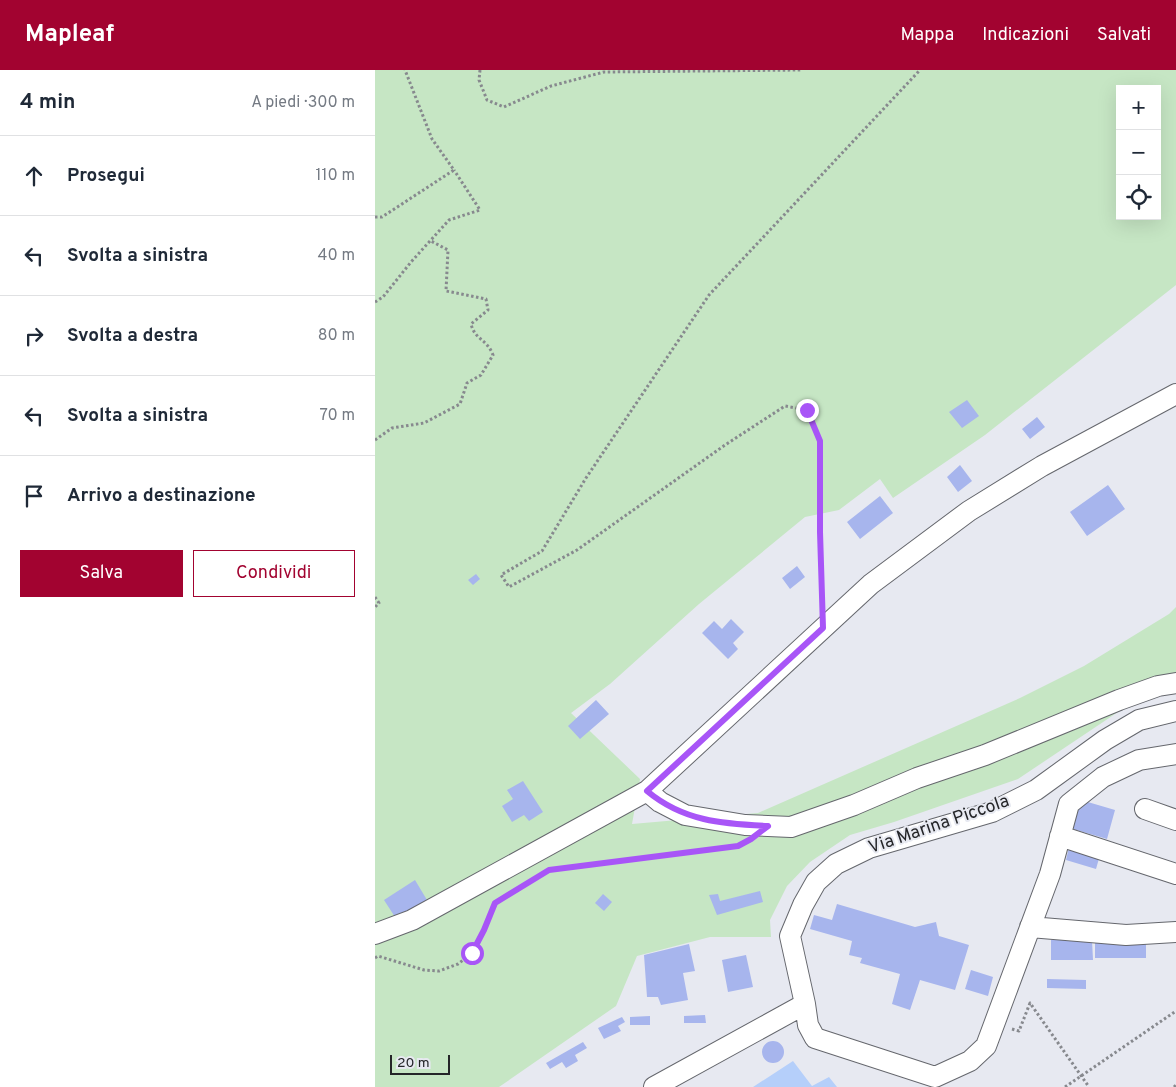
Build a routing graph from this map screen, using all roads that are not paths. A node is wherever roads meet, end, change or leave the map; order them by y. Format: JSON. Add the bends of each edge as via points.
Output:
{"nodes":[{"id":1,"x":1176,"y":394,"type":"edge"},
{"id":2,"x":1176,"y":683,"type":"edge"},
{"id":3,"x":1176,"y":711,"type":"edge"},
{"id":4,"x":1176,"y":754,"type":"edge"},
{"id":5,"x":647,"y":791,"type":"junction"},
{"id":6,"x":1145,"y":809,"type":"dead end"},
{"id":7,"x":1176,"y":820,"type":"edge"},
{"id":8,"x":1060,"y":836,"type":"junction"},
{"id":9,"x":1176,"y":874,"type":"edge"},
{"id":10,"x":1030,"y":927,"type":"junction"},
{"id":11,"x":1176,"y":932,"type":"edge"},
{"id":12,"x":375,"y":934,"type":"edge"},
{"id":13,"x":805,"y":1004,"type":"junction"},
{"id":14,"x":654,"y":1087,"type":"edge"}],
"edges":[{"from":1,"to":5,"type":"lane","via":[[1042,466],[969,510],[871,584]]},
{"from":2,"to":5,"type":"lane","via":[[1119,700],[791,827],[745,825],[685,815]]},
{"from":3,"to":13,"type":"lane","name":"Via Marina Piccola","via":[[1139,720],[1105,740],[1036,790],[992,812],[869,848],[836,864],[816,882],[791,936]]},
{"from":4,"to":8,"type":"lane","name":"Via Marina Piccola","via":[[1139,760],[1103,777],[1069,804]]},
{"from":5,"to":12,"type":"lane","via":[[412,920]]},
{"from":6,"to":7,"type":"lane"},
{"from":8,"to":9,"type":"lane"},
{"from":8,"to":10,"type":"lane","name":"Via Marina Piccola"},
{"from":10,"to":11,"type":"lane","via":[[1126,935]]},
{"from":10,"to":13,"type":"lane","name":"Via Marina Piccola","via":[[985,1046],[970,1061],[935,1077],[815,1038],[808,1025]]},
{"from":13,"to":14,"type":"lane"}]}
